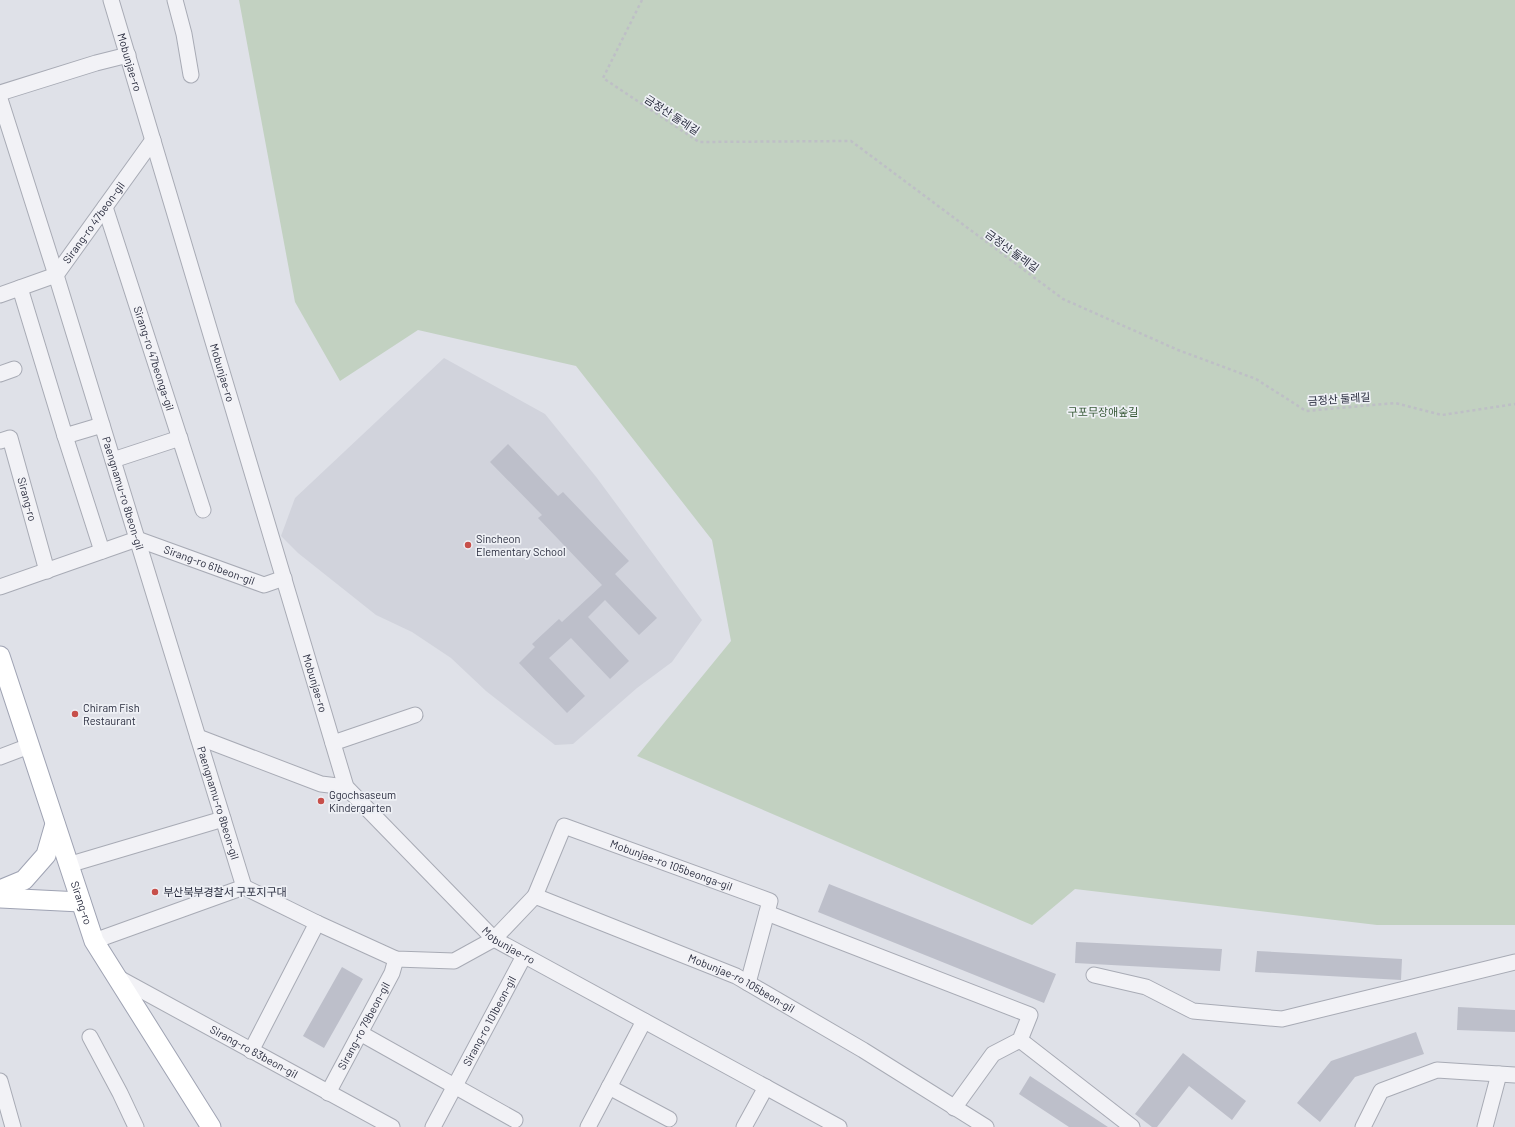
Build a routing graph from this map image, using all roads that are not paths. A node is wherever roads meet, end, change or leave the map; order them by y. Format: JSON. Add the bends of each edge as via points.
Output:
{"nodes":[{"id":1,"x":111,"y":0,"type":"edge"},
{"id":2,"x":175,"y":0,"type":"edge"},
{"id":3,"x":128,"y":55,"type":"junction"},
{"id":4,"x":191,"y":75,"type":"dead end"},
{"id":5,"x":0,"y":93,"type":"edge"},
{"id":6,"x":0,"y":99,"type":"edge"},
{"id":7,"x":153,"y":140,"type":"junction"},
{"id":8,"x":105,"y":206,"type":"junction"},
{"id":9,"x":56,"y":274,"type":"junction"},
{"id":10,"x":20,"y":288,"type":"junction"},
{"id":11,"x":0,"y":295,"type":"edge"},
{"id":12,"x":102,"y":425,"type":"junction"},
{"id":13,"x":65,"y":436,"type":"junction"},
{"id":14,"x":180,"y":438,"type":"junction"},
{"id":15,"x":0,"y":441,"type":"edge"},
{"id":16,"x":113,"y":460,"type":"junction"},
{"id":17,"x":203,"y":510,"type":"dead end"},
{"id":18,"x":137,"y":539,"type":"junction"},
{"id":19,"x":102,"y":551,"type":"junction"},
{"id":20,"x":47,"y":570,"type":"junction"},
{"id":21,"x":284,"y":578,"type":"junction"},
{"id":22,"x":0,"y":587,"type":"edge"},
{"id":23,"x":0,"y":656,"type":"edge"},
{"id":24,"x":415,"y":715,"type":"dead end"},
{"id":25,"x":198,"y":737,"type":"junction"},
{"id":26,"x":333,"y":743,"type":"junction"},
{"id":27,"x":30,"y":746,"type":"junction"},
{"id":28,"x":0,"y":756,"type":"edge"},
{"id":29,"x":346,"y":787,"type":"junction"},
{"id":30,"x":223,"y":819,"type":"junction"},
{"id":31,"x":55,"y":824,"type":"junction"},
{"id":32,"x":68,"y":865,"type":"junction"},
{"id":33,"x":244,"y":887,"type":"junction"},
{"id":34,"x":0,"y":890,"type":"edge"},
{"id":35,"x":535,"y":896,"type":"junction"},
{"id":36,"x":0,"y":898,"type":"edge"},
{"id":37,"x":81,"y":902,"type":"junction"},
{"id":38,"x":767,"y":913,"type":"junction"},
{"id":39,"x":317,"y":923,"type":"junction"},
{"id":40,"x":494,"y":939,"type":"junction"},
{"id":41,"x":94,"y":941,"type":"junction"},
{"id":42,"x":524,"y":956,"type":"junction"},
{"id":43,"x":396,"y":959,"type":"junction"},
{"id":44,"x":1515,"y":962,"type":"edge"},
{"id":45,"x":1094,"y":975,"type":"dead end"},
{"id":46,"x":116,"y":976,"type":"junction"},
{"id":47,"x":748,"y":983,"type":"junction"},
{"id":48,"x":644,"y":1021,"type":"junction"},
{"id":49,"x":360,"y":1033,"type":"junction"},
{"id":50,"x":90,"y":1037,"type":"dead end"},
{"id":51,"x":1020,"y":1040,"type":"junction"},
{"id":52,"x":251,"y":1051,"type":"junction"},
{"id":53,"x":1500,"y":1074,"type":"junction"},
{"id":54,"x":1515,"y":1075,"type":"edge"},
{"id":55,"x":0,"y":1081,"type":"edge"},
{"id":56,"x":455,"y":1086,"type":"junction"},
{"id":57,"x":609,"y":1087,"type":"junction"},
{"id":58,"x":766,"y":1087,"type":"junction"},
{"id":59,"x":328,"y":1093,"type":"junction"},
{"id":60,"x":954,"y":1108,"type":"junction"},
{"id":61,"x":669,"y":1119,"type":"dead end"},
{"id":62,"x":515,"y":1120,"type":"dead end"},
{"id":63,"x":13,"y":1127,"type":"edge"},
{"id":64,"x":136,"y":1127,"type":"edge"},
{"id":65,"x":211,"y":1127,"type":"edge"},
{"id":66,"x":392,"y":1127,"type":"edge"},
{"id":67,"x":433,"y":1127,"type":"edge"},
{"id":68,"x":588,"y":1127,"type":"edge"},
{"id":69,"x":744,"y":1127,"type":"edge"},
{"id":70,"x":839,"y":1127,"type":"edge"},
{"id":71,"x":986,"y":1127,"type":"edge"},
{"id":72,"x":1132,"y":1127,"type":"edge"},
{"id":73,"x":1363,"y":1127,"type":"edge"},
{"id":74,"x":1485,"y":1127,"type":"edge"}],
"edges":[{"from":1,"to":3,"type":"street","name":"Mobunjae-ro"},
{"from":2,"to":4,"type":"street"},
{"from":3,"to":5,"type":"street"},
{"from":3,"to":7,"type":"street","name":"Mobunjae-ro"},
{"from":6,"to":9,"type":"street","name":"Paengnamu-ro 8beon-gil"},
{"from":7,"to":8,"type":"street","name":"Sirang-ro 47beon-gil"},
{"from":7,"to":21,"type":"street","name":"Mobunjae-ro"},
{"from":8,"to":9,"type":"street","name":"Sirang-ro 47beon-gil"},
{"from":8,"to":14,"type":"street","name":"Sirang-ro 47beonga-gil"},
{"from":9,"to":10,"type":"street","name":"Sirang-ro 47beon-gil"},
{"from":9,"to":12,"type":"street","name":"Paengnamu-ro 8beon-gil"},
{"from":10,"to":11,"type":"street","name":"Sirang-ro 47beon-gil"},
{"from":10,"to":13,"type":"street"},
{"from":12,"to":13,"type":"street"},
{"from":12,"to":16,"type":"street","name":"Paengnamu-ro 8beon-gil"},
{"from":13,"to":19,"type":"street"},
{"from":14,"to":16,"type":"street"},
{"from":14,"to":17,"type":"street","name":"Sirang-ro 47beonga-gil"},
{"from":15,"to":20,"type":"street","name":"Sirang-ro","via":[[10,438]]},
{"from":16,"to":18,"type":"street","name":"Paengnamu-ro 8beon-gil"},
{"from":18,"to":19,"type":"street"},
{"from":18,"to":21,"type":"street","name":"Sirang-ro 61beon-gil","via":[[264,585]]},
{"from":18,"to":25,"type":"street","name":"Paengnamu-ro 8beon-gil"},
{"from":19,"to":20,"type":"street"},
{"from":20,"to":22,"type":"street"},
{"from":21,"to":26,"type":"street","name":"Mobunjae-ro"},
{"from":23,"to":27,"type":"main road","name":"Sirang-ro"},
{"from":24,"to":26,"type":"street"},
{"from":25,"to":29,"type":"street","via":[[322,784]]},
{"from":25,"to":30,"type":"street","name":"Paengnamu-ro 8beon-gil"},
{"from":26,"to":29,"type":"street","name":"Mobunjae-ro"},
{"from":27,"to":28,"type":"street"},
{"from":27,"to":31,"type":"main road","name":"Sirang-ro"},
{"from":29,"to":40,"type":"street","name":"Mobunjae-ro"},
{"from":30,"to":32,"type":"street"},
{"from":30,"to":33,"type":"street","name":"Paengnamu-ro 8beon-gil"},
{"from":31,"to":32,"type":"main road","name":"Sirang-ro"},
{"from":31,"to":34,"type":"main road","via":[[46,855],[24,880]]},
{"from":32,"to":37,"type":"main road","name":"Sirang-ro"},
{"from":33,"to":39,"type":"street"},
{"from":33,"to":41,"type":"street"},
{"from":35,"to":38,"type":"street","name":"Mobunjae-ro 105beonga-gil","via":[[564,826],[770,901]]},
{"from":35,"to":40,"type":"street"},
{"from":35,"to":47,"type":"street","name":"Mobunjae-ro 105beon-gil"},
{"from":36,"to":37,"type":"main road"},
{"from":37,"to":41,"type":"main road","name":"Sirang-ro"},
{"from":38,"to":47,"type":"street"},
{"from":38,"to":51,"type":"street","via":[[1030,1016]]},
{"from":39,"to":43,"type":"street"},
{"from":39,"to":52,"type":"street"},
{"from":40,"to":42,"type":"street","name":"Mobunjae-ro"},
{"from":40,"to":43,"type":"street","via":[[454,961]]},
{"from":41,"to":46,"type":"main road","name":"Sirang-ro"},
{"from":42,"to":48,"type":"street","name":"Mobunjae-ro"},
{"from":42,"to":56,"type":"street","name":"Sirang-ro 101beon-gil"},
{"from":43,"to":49,"type":"street","name":"Sirang-ro 79beon-gil","via":[[392,973]]},
{"from":44,"to":45,"type":"street","via":[[1282,1019],[1193,1012],[1146,987]]},
{"from":46,"to":52,"type":"street","name":"Sirang-ro 83beon-gil"},
{"from":46,"to":65,"type":"main road","name":"Sirang-ro"},
{"from":47,"to":60,"type":"street","name":"Mobunjae-ro 105beon-gil","via":[[863,1050]]},
{"from":48,"to":57,"type":"street"},
{"from":48,"to":58,"type":"street","name":"Mobunjae-ro"},
{"from":49,"to":56,"type":"street"},
{"from":49,"to":59,"type":"street","name":"Sirang-ro 79beon-gil"},
{"from":50,"to":64,"type":"street"},
{"from":51,"to":60,"type":"street","via":[[993,1054]]},
{"from":51,"to":72,"type":"street"},
{"from":52,"to":59,"type":"street","name":"Sirang-ro 83beon-gil"},
{"from":53,"to":54,"type":"street"},
{"from":53,"to":73,"type":"street","via":[[1438,1070],[1382,1091]]},
{"from":53,"to":74,"type":"street"},
{"from":55,"to":63,"type":"street"},
{"from":56,"to":62,"type":"street"},
{"from":56,"to":67,"type":"street","name":"Sirang-ro 101beon-gil"},
{"from":57,"to":61,"type":"street"},
{"from":57,"to":68,"type":"street"},
{"from":58,"to":69,"type":"street"},
{"from":58,"to":70,"type":"street","name":"Mobunjae-ro"},
{"from":59,"to":66,"type":"street","name":"Sirang-ro 83beon-gil"},
{"from":60,"to":71,"type":"street","name":"Mobunjae-ro 105beon-gil"}]}
